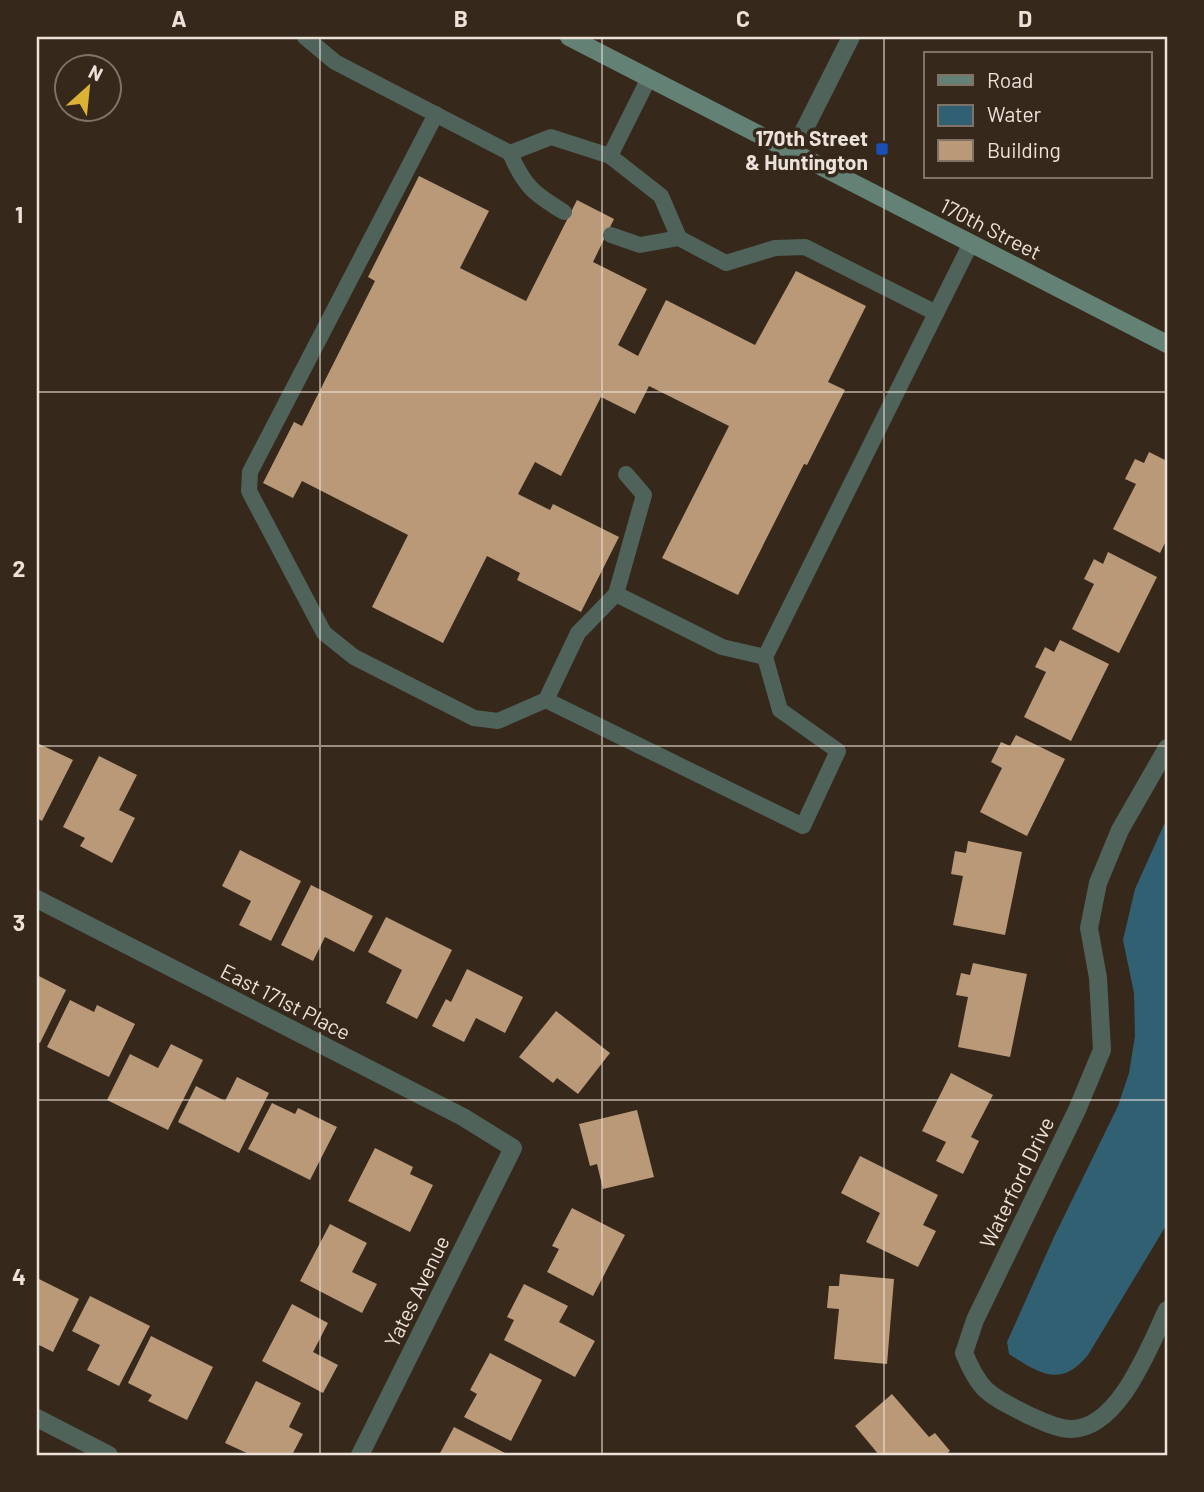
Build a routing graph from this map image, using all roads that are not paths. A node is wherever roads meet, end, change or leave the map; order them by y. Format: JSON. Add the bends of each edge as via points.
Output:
{"nodes":[{"id":1,"x":305,"y":37,"type":"edge"},
{"id":2,"x":569,"y":37,"type":"edge"},
{"id":3,"x":851,"y":37,"type":"edge"},
{"id":4,"x":649,"y":78,"type":"junction"},
{"id":5,"x":436,"y":114,"type":"junction"},
{"id":6,"x":793,"y":152,"type":"junction"},
{"id":7,"x":510,"y":153,"type":"junction"},
{"id":8,"x":610,"y":156,"type":"junction"},
{"id":9,"x":564,"y":212,"type":"dead end"},
{"id":10,"x":611,"y":235,"type":"dead end"},
{"id":11,"x":679,"y":238,"type":"junction"},
{"id":12,"x":971,"y":243,"type":"junction"},
{"id":13,"x":936,"y":313,"type":"junction"},
{"id":14,"x":1166,"y":341,"type":"edge"},
{"id":15,"x":626,"y":474,"type":"dead end"},
{"id":16,"x":616,"y":594,"type":"junction"},
{"id":17,"x":765,"y":657,"type":"junction"},
{"id":18,"x":546,"y":700,"type":"junction"},
{"id":19,"x":1167,"y":748,"type":"edge"},
{"id":20,"x":37,"y":899,"type":"edge"},
{"id":21,"x":513,"y":1148,"type":"joint"},
{"id":22,"x":1167,"y":1310,"type":"edge"},
{"id":23,"x":37,"y":1419,"type":"edge"},
{"id":24,"x":109,"y":1455,"type":"edge"},
{"id":25,"x":360,"y":1455,"type":"edge"}],
"edges":[{"from":1,"to":5,"type":"lane","via":[[335,62]]},
{"from":2,"to":4,"type":"street","name":"170th Street"},
{"from":3,"to":6,"type":"street"},
{"from":4,"to":6,"type":"street","name":"170th Street"},
{"from":4,"to":8,"type":"lane"},
{"from":5,"to":7,"type":"lane"},
{"from":5,"to":18,"type":"lane","via":[[250,472],[249,491],[324,633],[354,657],[474,718],[498,720]]},
{"from":6,"to":12,"type":"street","name":"170th Street"},
{"from":7,"to":8,"type":"lane","via":[[551,137]]},
{"from":7,"to":9,"type":"lane","via":[[521,180]]},
{"from":8,"to":11,"type":"lane","via":[[661,197]]},
{"from":10,"to":11,"type":"lane","via":[[640,246]]},
{"from":11,"to":13,"type":"lane","via":[[726,263],[775,248],[805,247]]},
{"from":12,"to":13,"type":"lane"},
{"from":12,"to":14,"type":"street","name":"170th Street"},
{"from":13,"to":17,"type":"lane"},
{"from":15,"to":16,"type":"lane","via":[[644,495]]},
{"from":16,"to":17,"type":"lane","via":[[722,648]]},
{"from":16,"to":18,"type":"lane","via":[[578,633]]},
{"from":17,"to":18,"type":"lane","via":[[780,710],[838,751],[803,826]]},
{"from":19,"to":22,"type":"street","name":"Waterford Drive","via":[[1120,830],[1098,883],[1089,928],[1098,978],[1102,1050],[975,1320],[964,1353],[976,1382],[999,1400],[1069,1430],[1090,1427],[1112,1410]]},
{"from":20,"to":21,"type":"street","name":"East 171st Place","via":[[463,1117]]},
{"from":21,"to":25,"type":"street","name":"Yates Avenue"},
{"from":23,"to":24,"type":"street"}]}
